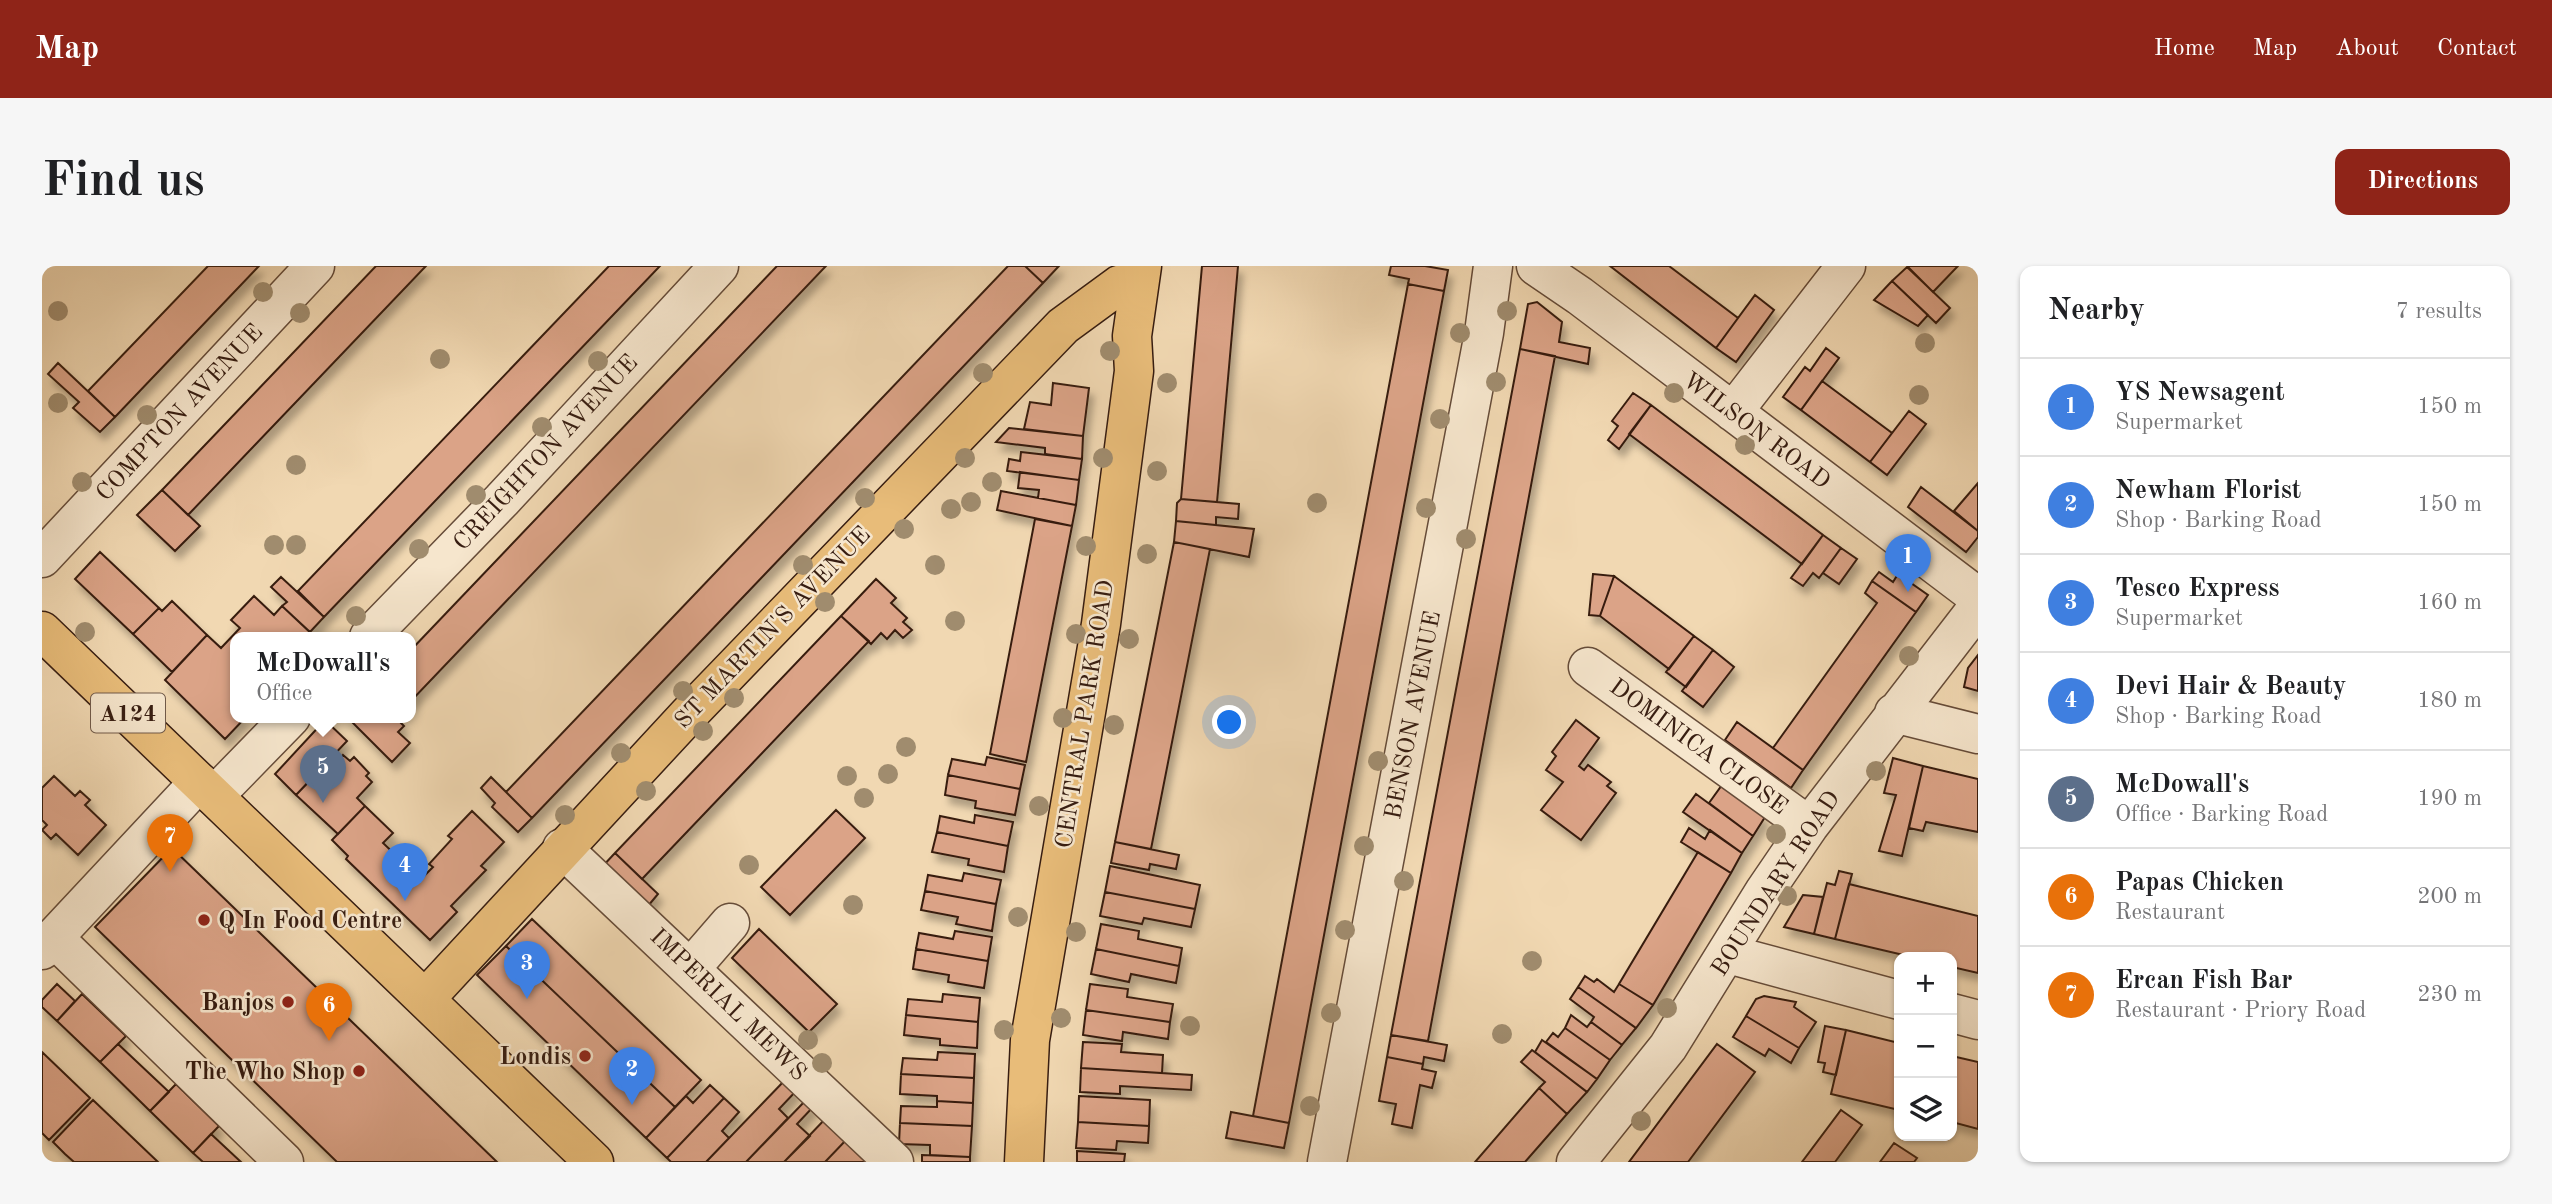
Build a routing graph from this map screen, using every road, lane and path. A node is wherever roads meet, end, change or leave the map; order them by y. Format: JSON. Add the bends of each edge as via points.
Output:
{"nodes":[{"id":1,"x":315,"y":266,"type":"edge"},
{"id":2,"x":719,"y":266,"type":"edge"},
{"id":3,"x":1493,"y":266,"type":"edge"},
{"id":4,"x":1536,"y":266,"type":"edge"},
{"id":5,"x":1846,"y":266,"type":"edge"},
{"id":6,"x":1140,"y":272,"type":"edge"},
{"id":7,"x":1733,"y":412,"type":"junction"},
{"id":8,"x":42,"y":558,"type":"edge"},
{"id":9,"x":1978,"y":597,"type":"edge"},
{"id":10,"x":1978,"y":607,"type":"edge"},
{"id":11,"x":42,"y":631,"type":"edge"},
{"id":12,"x":374,"y":632,"type":"edge"},
{"id":13,"x":1588,"y":667,"type":"dead end"},
{"id":14,"x":1894,"y":713,"type":"junction"},
{"id":15,"x":284,"y":723,"type":"edge"},
{"id":16,"x":1978,"y":734,"type":"edge"},
{"id":17,"x":207,"y":789,"type":"junction"},
{"id":18,"x":1809,"y":826,"type":"junction"},
{"id":19,"x":562,"y":848,"type":"junction"},
{"id":20,"x":730,"y":923,"type":"dead end"},
{"id":21,"x":48,"y":944,"type":"edge"},
{"id":22,"x":1728,"y":954,"type":"junction"},
{"id":23,"x":691,"y":968,"type":"junction"},
{"id":24,"x":425,"y":999,"type":"junction"},
{"id":25,"x":1894,"y":999,"type":"edge"},
{"id":26,"x":1957,"y":1014,"type":"edge"},
{"id":27,"x":1978,"y":1020,"type":"edge"},
{"id":28,"x":284,"y":1162,"type":"edge"},
{"id":29,"x":594,"y":1162,"type":"edge"},
{"id":30,"x":894,"y":1162,"type":"edge"},
{"id":31,"x":1024,"y":1162,"type":"edge"},
{"id":32,"x":1327,"y":1162,"type":"edge"},
{"id":33,"x":1576,"y":1162,"type":"edge"}],
"edges":[{"from":1,"to":8,"type":"street","name":"COMPTON AVENUE"},
{"from":2,"to":12,"type":"street","name":"CREIGHTON AVENUE"},
{"from":3,"to":32,"type":"street","name":"BENSON AVENUE","via":[[1482,347]]},
{"from":4,"to":7,"type":"street","name":"WILSON ROAD"},
{"from":5,"to":7,"type":"street"},
{"from":6,"to":19,"type":"main road","name":"ST MARTIN'S AVENUE","via":[[1063,326]]},
{"from":6,"to":31,"type":"main road","name":"CENTRAL PARK ROAD","via":[[1132,336],[1134,372],[1101,624],[1030,1040]]},
{"from":7,"to":9,"type":"street","name":"WILSON ROAD"},
{"from":10,"to":14,"type":"street","name":"BOUNDARY ROAD"},
{"from":11,"to":17,"type":"main road","number":"A124"},
{"from":13,"to":18,"type":"street","name":"DOMINICA CLOSE"},
{"from":14,"to":16,"type":"street"},
{"from":14,"to":18,"type":"street","name":"BOUNDARY ROAD"},
{"from":15,"to":17,"type":"street"},
{"from":17,"to":21,"type":"street"},
{"from":17,"to":24,"type":"main road","number":"A124"},
{"from":18,"to":22,"type":"street","name":"BOUNDARY ROAD"},
{"from":19,"to":23,"type":"street","name":"IMPERIAL MEWS"},
{"from":19,"to":24,"type":"main road","name":"ST MARTIN'S AVENUE"},
{"from":20,"to":23,"type":"street"},
{"from":21,"to":28,"type":"street"},
{"from":22,"to":25,"type":"street"},
{"from":22,"to":33,"type":"street","name":"BOUNDARY ROAD","via":[[1668,1047]]},
{"from":23,"to":30,"type":"street","name":"IMPERIAL MEWS"},
{"from":24,"to":29,"type":"main road","number":"A124"},
{"from":26,"to":27,"type":"street"}]}
